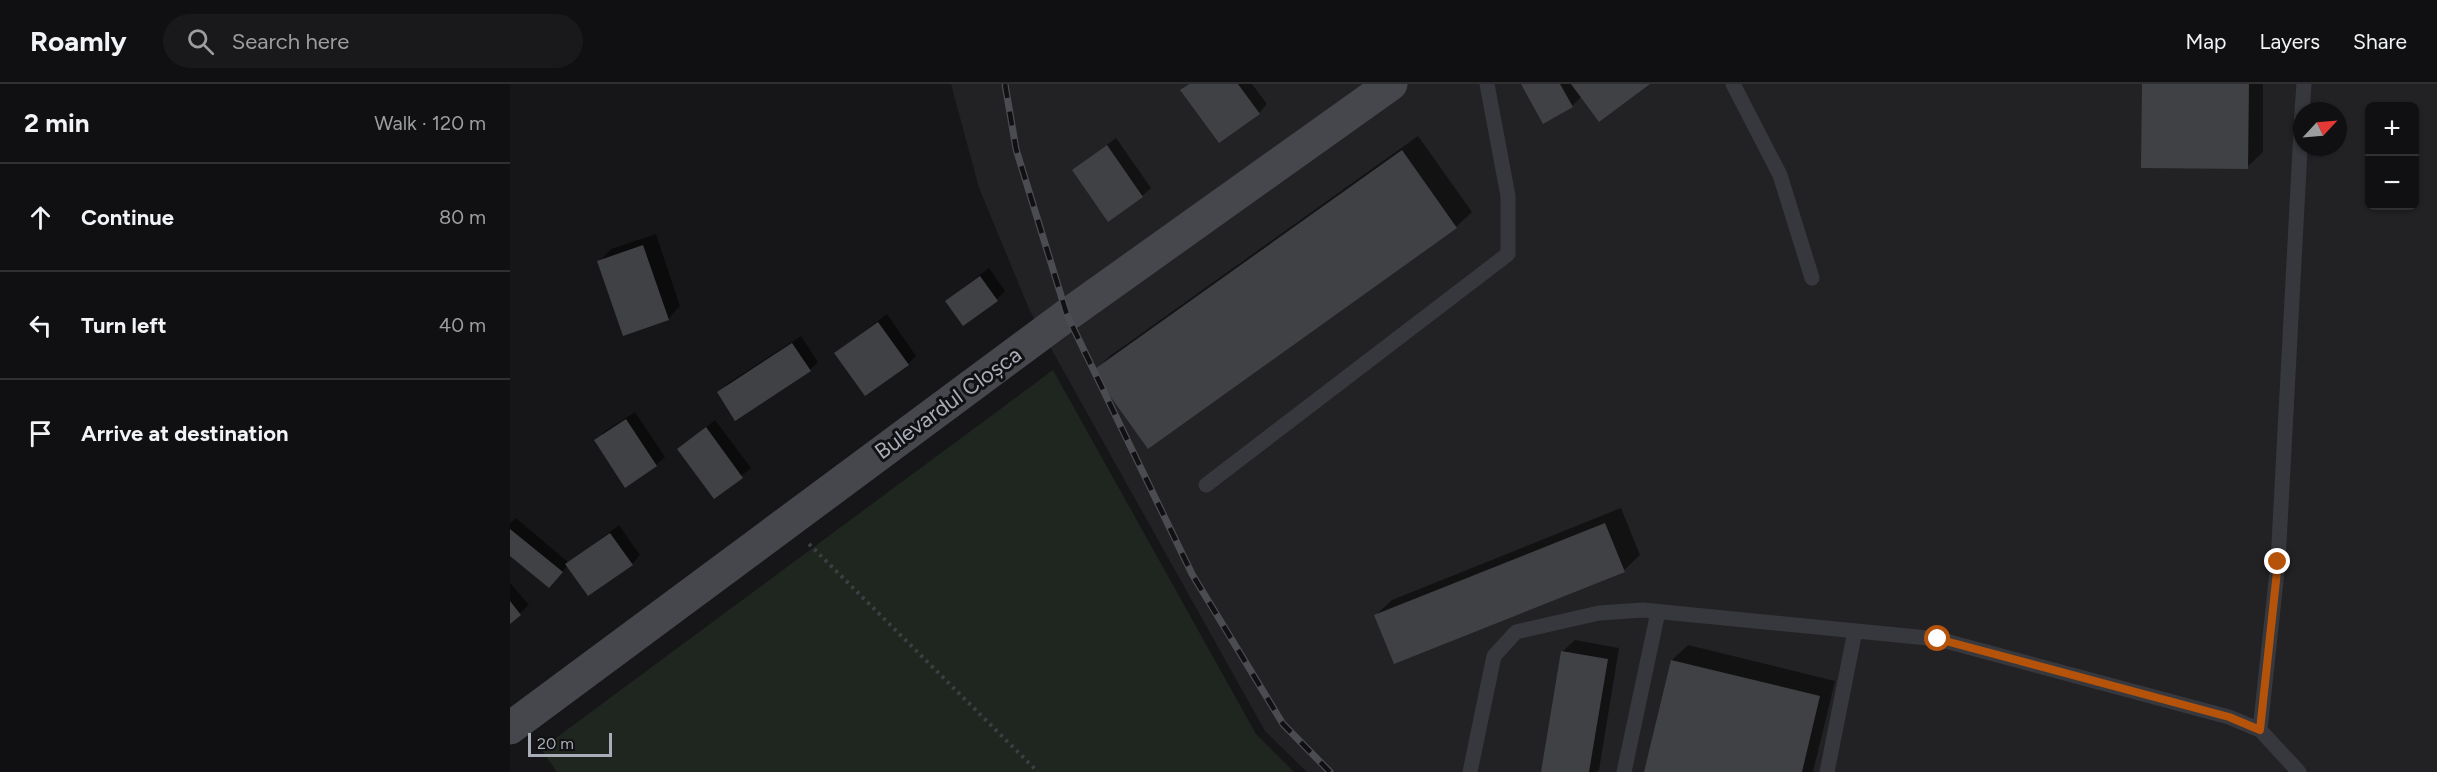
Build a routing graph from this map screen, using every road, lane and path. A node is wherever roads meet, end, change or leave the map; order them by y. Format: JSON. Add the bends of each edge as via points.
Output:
{"nodes":[{"id":1,"x":1391,"y":84,"type":"edge"},
{"id":2,"x":1487,"y":84,"type":"edge"},
{"id":3,"x":1733,"y":84,"type":"edge"},
{"id":4,"x":2304,"y":84,"type":"edge"},
{"id":5,"x":2303,"y":102,"type":"edge"},
{"id":6,"x":2300,"y":156,"type":"edge"},
{"id":7,"x":1812,"y":278,"type":"dead end"},
{"id":8,"x":1206,"y":485,"type":"dead end"},
{"id":9,"x":831,"y":567,"type":"dead end"},
{"id":10,"x":1658,"y":612,"type":"junction"},
{"id":11,"x":1855,"y":631,"type":"junction"},
{"id":12,"x":510,"y":728,"type":"edge"},
{"id":13,"x":2260,"y":730,"type":"junction"},
{"id":14,"x":1038,"y":772,"type":"edge"},
{"id":15,"x":1470,"y":772,"type":"edge"},
{"id":16,"x":1624,"y":772,"type":"edge"},
{"id":17,"x":1827,"y":772,"type":"edge"},
{"id":18,"x":2299,"y":772,"type":"edge"}],
"edges":[{"from":1,"to":12,"type":"main road","name":"Bulevardul Cloșca","via":[[1067,315]]},
{"from":2,"to":8,"type":"lane","via":[[1508,196],[1508,254]]},
{"from":3,"to":7,"type":"lane","via":[[1780,175]]},
{"from":4,"to":5,"type":"lane"},
{"from":6,"to":13,"type":"lane","via":[[2278,562]]},
{"from":9,"to":14,"type":"path"},
{"from":10,"to":11,"type":"lane"},
{"from":10,"to":15,"type":"lane","via":[[1599,613],[1516,632],[1494,656]]},
{"from":10,"to":16,"type":"lane"},
{"from":11,"to":13,"type":"lane","via":[[1938,639],[2229,717]]},
{"from":11,"to":17,"type":"lane"},
{"from":13,"to":18,"type":"lane"}]}
